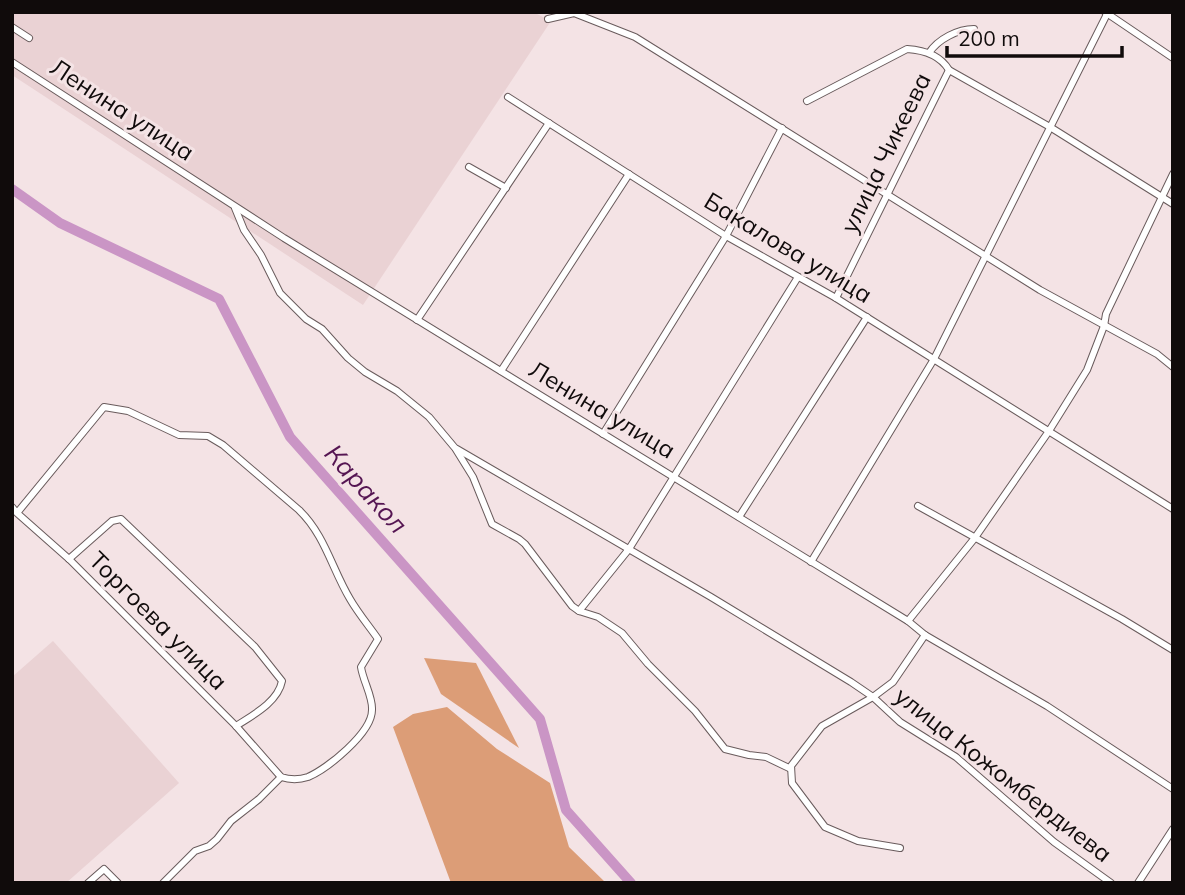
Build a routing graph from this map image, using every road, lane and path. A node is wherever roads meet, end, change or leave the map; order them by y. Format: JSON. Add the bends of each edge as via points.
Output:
{"nodes":[{"id":1,"x":1106,"y":13,"type":"edge"},
{"id":2,"x":548,"y":19,"type":"dead end"},
{"id":3,"x":12,"y":27,"type":"edge"},
{"id":4,"x":974,"y":29,"type":"dead end"},
{"id":5,"x":29,"y":38,"type":"dead end"},
{"id":6,"x":929,"y":53,"type":"junction"},
{"id":7,"x":1173,"y":58,"type":"edge"},
{"id":8,"x":12,"y":62,"type":"edge"},
{"id":9,"x":949,"y":70,"type":"junction"},
{"id":10,"x":508,"y":97,"type":"dead end"},
{"id":11,"x":807,"y":101,"type":"dead end"},
{"id":12,"x":549,"y":123,"type":"junction"},
{"id":13,"x":1050,"y":127,"type":"junction"},
{"id":14,"x":782,"y":128,"type":"junction"},
{"id":15,"x":469,"y":167,"type":"dead end"},
{"id":16,"x":629,"y":174,"type":"junction"},
{"id":17,"x":1173,"y":174,"type":"edge"},
{"id":18,"x":506,"y":188,"type":"junction"},
{"id":19,"x":888,"y":194,"type":"junction"},
{"id":20,"x":1162,"y":197,"type":"junction"},
{"id":21,"x":1173,"y":204,"type":"edge"},
{"id":22,"x":234,"y":206,"type":"junction"},
{"id":23,"x":726,"y":236,"type":"junction"},
{"id":24,"x":986,"y":255,"type":"junction"},
{"id":25,"x":798,"y":276,"type":"junction"},
{"id":26,"x":836,"y":298,"type":"junction"},
{"id":27,"x":867,"y":317,"type":"junction"},
{"id":28,"x":417,"y":320,"type":"junction"},
{"id":29,"x":1104,"y":327,"type":"junction"},
{"id":30,"x":934,"y":359,"type":"junction"},
{"id":31,"x":1173,"y":367,"type":"edge"},
{"id":32,"x":501,"y":371,"type":"junction"},
{"id":33,"x":1049,"y":431,"type":"junction"},
{"id":34,"x":603,"y":434,"type":"junction"},
{"id":35,"x":455,"y":448,"type":"junction"},
{"id":36,"x":672,"y":476,"type":"junction"},
{"id":37,"x":918,"y":506,"type":"dead end"},
{"id":38,"x":1173,"y":509,"type":"edge"},
{"id":39,"x":15,"y":510,"type":"edge"},
{"id":40,"x":739,"y":517,"type":"junction"},
{"id":41,"x":974,"y":539,"type":"junction"},
{"id":42,"x":629,"y":549,"type":"junction"},
{"id":43,"x":69,"y":559,"type":"junction"},
{"id":44,"x":811,"y":562,"type":"junction"},
{"id":45,"x":579,"y":611,"type":"junction"},
{"id":46,"x":908,"y":621,"type":"junction"},
{"id":47,"x":925,"y":635,"type":"junction"},
{"id":48,"x":1173,"y":650,"type":"edge"},
{"id":49,"x":873,"y":697,"type":"junction"},
{"id":50,"x":236,"y":726,"type":"junction"},
{"id":51,"x":791,"y":769,"type":"junction"},
{"id":52,"x":281,"y":777,"type":"junction"},
{"id":53,"x":1173,"y":789,"type":"edge"},
{"id":54,"x":1173,"y":829,"type":"edge"},
{"id":55,"x":900,"y":848,"type":"dead end"},
{"id":56,"x":88,"y":883,"type":"edge"},
{"id":57,"x":118,"y":883,"type":"edge"},
{"id":58,"x":163,"y":883,"type":"edge"},
{"id":59,"x":1111,"y":883,"type":"edge"},
{"id":60,"x":1138,"y":883,"type":"edge"}],
"edges":[{"from":1,"to":7,"type":"street"},
{"from":1,"to":13,"type":"street"},
{"from":2,"to":14,"type":"street","via":[[574,13],[635,37]]},
{"from":3,"to":5,"type":"street"},
{"from":4,"to":6,"type":"street","via":[[961,29]]},
{"from":6,"to":9,"type":"street"},
{"from":6,"to":11,"type":"street","via":[[907,49]]},
{"from":8,"to":22,"type":"street","name":"Ленина улица"},
{"from":9,"to":13,"type":"street","name":"улица Чикеева"},
{"from":9,"to":19,"type":"street","name":"улица Чикеева"},
{"from":10,"to":12,"type":"street","name":"Бакалова улица"},
{"from":12,"to":16,"type":"street","name":"Бакалова улица"},
{"from":12,"to":18,"type":"street"},
{"from":13,"to":20,"type":"street","name":"улица Чикеева"},
{"from":13,"to":24,"type":"street"},
{"from":14,"to":19,"type":"street"},
{"from":14,"to":23,"type":"street"},
{"from":15,"to":18,"type":"street"},
{"from":16,"to":23,"type":"street","name":"Бакалова улица"},
{"from":16,"to":32,"type":"street"},
{"from":17,"to":20,"type":"street"},
{"from":18,"to":28,"type":"street"},
{"from":19,"to":24,"type":"street"},
{"from":19,"to":26,"type":"street","name":"улица Чикеева"},
{"from":20,"to":21,"type":"street","name":"улица Чикеева"},
{"from":20,"to":29,"type":"street"},
{"from":22,"to":28,"type":"street","name":"Ленина улица"},
{"from":22,"to":35,"type":"street","via":[[280,292],[348,358],[415,404]]},
{"from":23,"to":25,"type":"street","name":"Бакалова улица"},
{"from":23,"to":34,"type":"street"},
{"from":24,"to":29,"type":"street"},
{"from":24,"to":30,"type":"street"},
{"from":25,"to":26,"type":"street","name":"Бакалова улица"},
{"from":25,"to":36,"type":"street"},
{"from":26,"to":27,"type":"street","name":"Бакалова улица"},
{"from":27,"to":30,"type":"street","name":"Бакалова улица"},
{"from":27,"to":40,"type":"street"},
{"from":28,"to":32,"type":"street","name":"Ленина улица"},
{"from":29,"to":31,"type":"street"},
{"from":29,"to":33,"type":"street","via":[[1087,370]]},
{"from":30,"to":33,"type":"street","name":"Бакалова улица"},
{"from":30,"to":44,"type":"street"},
{"from":32,"to":34,"type":"street","name":"Ленина улица"},
{"from":33,"to":38,"type":"street","name":"Бакалова улица"},
{"from":33,"to":41,"type":"street"},
{"from":34,"to":36,"type":"street","name":"Ленина улица"},
{"from":35,"to":42,"type":"street","name":"улица Кожомбердиева"},
{"from":35,"to":45,"type":"street","via":[[492,524],[525,544]]},
{"from":36,"to":40,"type":"street","name":"Ленина улица"},
{"from":36,"to":42,"type":"street"},
{"from":37,"to":41,"type":"street"},
{"from":39,"to":43,"type":"street","name":"Торгоева улица"},
{"from":39,"to":52,"type":"street","via":[[104,407],[128,411],[179,435],[208,436],[310,520],[349,598],[378,639],[361,667],[373,709],[362,732],[321,770],[305,778]]},
{"from":40,"to":44,"type":"street","name":"Ленина улица"},
{"from":41,"to":46,"type":"street"},
{"from":41,"to":48,"type":"street"},
{"from":42,"to":45,"type":"street"},
{"from":42,"to":49,"type":"street","name":"улица Кожомбердиева"},
{"from":43,"to":50,"type":"street","name":"Торгоева улица"},
{"from":43,"to":50,"type":"street","via":[[112,521],[121,519],[255,647],[282,681],[281,688]]},
{"from":44,"to":46,"type":"street","name":"Ленина улица"},
{"from":45,"to":51,"type":"street","via":[[622,633],[725,749],[766,757]]},
{"from":46,"to":47,"type":"street","name":"Ленина улица"},
{"from":47,"to":49,"type":"street","via":[[893,682]]},
{"from":47,"to":53,"type":"street","name":"Ленина улица","via":[[1047,706]]},
{"from":49,"to":51,"type":"street","via":[[822,726]]},
{"from":49,"to":59,"type":"street","name":"улица Кожомбердиева","via":[[900,722],[956,757],[1054,842]]},
{"from":50,"to":52,"type":"street","name":"Торгоева улица"},
{"from":51,"to":55,"type":"street","via":[[792,783],[825,827],[858,841]]},
{"from":52,"to":58,"type":"street"},
{"from":54,"to":60,"type":"street"},
{"from":56,"to":57,"type":"street","via":[[104,869]]}]}
